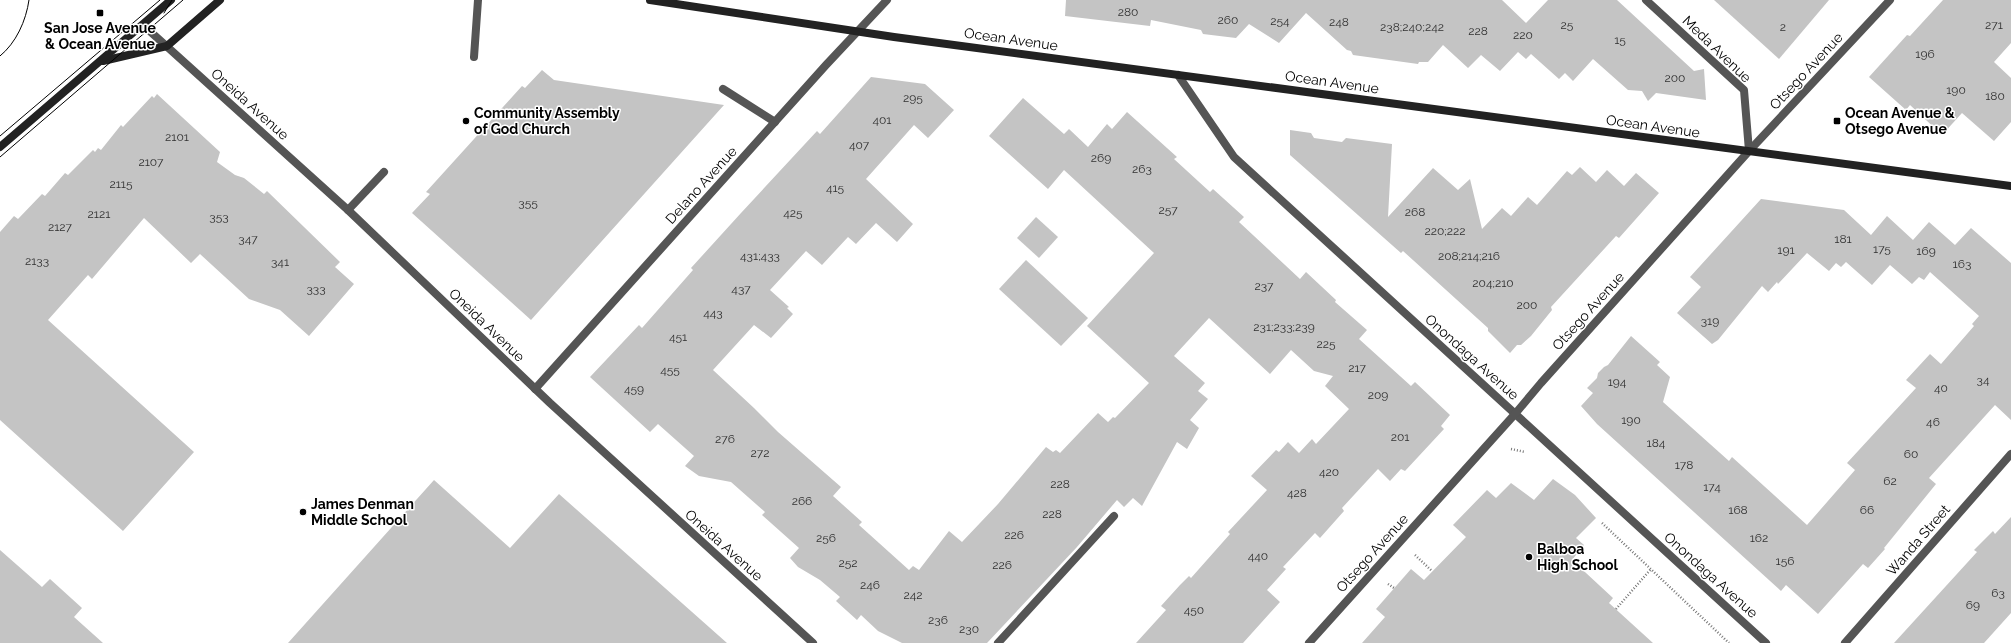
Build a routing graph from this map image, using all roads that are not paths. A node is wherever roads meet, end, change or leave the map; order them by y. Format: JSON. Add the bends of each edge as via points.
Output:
{"nodes":[{"id":1,"x":171,"y":0,"type":"edge"},
{"id":2,"x":220,"y":0,"type":"edge"},
{"id":3,"x":478,"y":0,"type":"edge"},
{"id":4,"x":650,"y":0,"type":"edge"},
{"id":5,"x":887,"y":0,"type":"edge"},
{"id":6,"x":1646,"y":0,"type":"edge"},
{"id":7,"x":1890,"y":0,"type":"edge"},
{"id":8,"x":143,"y":25,"type":"junction"},
{"id":9,"x":859,"y":30,"type":"junction"},
{"id":10,"x":166,"y":46,"type":"junction"},
{"id":11,"x":474,"y":57,"type":"dead end"},
{"id":12,"x":101,"y":62,"type":"junction"},
{"id":13,"x":1178,"y":75,"type":"junction"},
{"id":14,"x":723,"y":89,"type":"dead end"},
{"id":15,"x":776,"y":122,"type":"junction"},
{"id":16,"x":0,"y":147,"type":"edge"},
{"id":17,"x":1748,"y":151,"type":"junction"},
{"id":18,"x":384,"y":172,"type":"dead end"},
{"id":19,"x":2011,"y":186,"type":"edge"},
{"id":20,"x":348,"y":210,"type":"junction"},
{"id":21,"x":535,"y":389,"type":"junction"},
{"id":22,"x":1515,"y":414,"type":"junction"},
{"id":23,"x":2011,"y":454,"type":"edge"},
{"id":24,"x":1114,"y":516,"type":"dead end"},
{"id":25,"x":813,"y":643,"type":"edge"},
{"id":26,"x":998,"y":643,"type":"edge"},
{"id":27,"x":1309,"y":643,"type":"edge"},
{"id":28,"x":1766,"y":643,"type":"edge"},
{"id":29,"x":1845,"y":643,"type":"edge"}],
"edges":[{"from":1,"to":8,"type":"main road"},
{"from":2,"to":10,"type":"main road"},
{"from":3,"to":11,"type":"street"},
{"from":4,"to":9,"type":"main road","name":"Ocean Avenue"},
{"from":5,"to":9,"type":"street","name":"Delano Avenue"},
{"from":6,"to":17,"type":"street","name":"Meda Avenue","via":[[1744,90]]},
{"from":7,"to":17,"type":"street","name":"Otsego Avenue"},
{"from":8,"to":10,"type":"street","name":"Oneida Avenue"},
{"from":8,"to":12,"type":"main road"},
{"from":9,"to":13,"type":"main road","name":"Ocean Avenue","via":[[894,37]]},
{"from":9,"to":15,"type":"street","name":"Delano Avenue"},
{"from":10,"to":12,"type":"main road"},
{"from":10,"to":20,"type":"street","name":"Oneida Avenue"},
{"from":12,"to":16,"type":"main road"},
{"from":13,"to":17,"type":"main road","name":"Ocean Avenue"},
{"from":13,"to":22,"type":"street","name":"Onondaga Avenue","via":[[1234,157]]},
{"from":14,"to":15,"type":"street"},
{"from":15,"to":21,"type":"street","name":"Delano Avenue"},
{"from":17,"to":19,"type":"main road","name":"Ocean Avenue"},
{"from":17,"to":22,"type":"street","name":"Otsego Avenue"},
{"from":18,"to":20,"type":"street"},
{"from":20,"to":21,"type":"street","name":"Oneida Avenue"},
{"from":21,"to":25,"type":"street","name":"Oneida Avenue"},
{"from":22,"to":27,"type":"street","name":"Otsego Avenue"},
{"from":22,"to":28,"type":"street","name":"Onondaga Avenue"},
{"from":23,"to":29,"type":"street","name":"Wanda Street"},
{"from":24,"to":26,"type":"street"}]}
